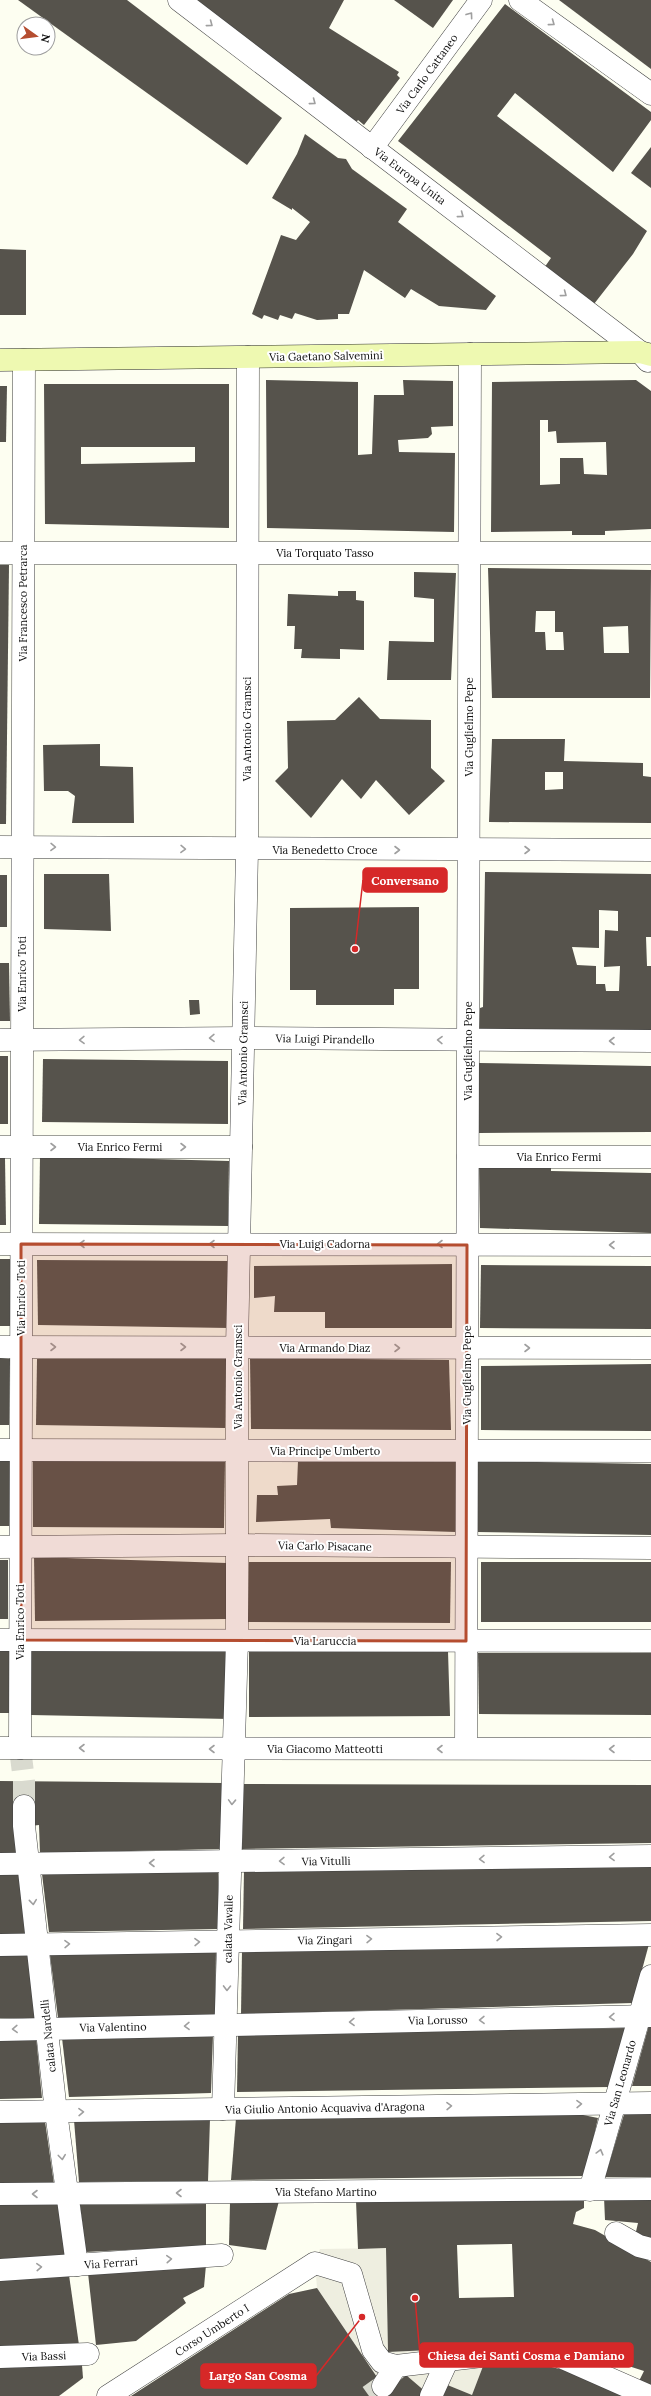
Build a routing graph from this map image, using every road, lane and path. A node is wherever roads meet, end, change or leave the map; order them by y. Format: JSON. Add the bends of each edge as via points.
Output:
{"nodes":[{"id":1,"x":179,"y":0,"type":"edge"},
{"id":2,"x":481,"y":0,"type":"edge"},
{"id":3,"x":520,"y":0,"type":"edge"},
{"id":4,"x":651,"y":94,"type":"edge"},
{"id":5,"x":372,"y":148,"type":"junction"},
{"id":6,"x":470,"y":354,"type":"junction"},
{"id":7,"x":248,"y":357,"type":"junction"},
{"id":8,"x":647,"y":357,"type":"edge"},
{"id":9,"x":0,"y":360,"type":"edge"},
{"id":10,"x":24,"y":360,"type":"junction"},
{"id":11,"x":0,"y":553,"type":"edge"},
{"id":12,"x":23,"y":553,"type":"junction"},
{"id":13,"x":248,"y":553,"type":"junction"},
{"id":14,"x":469,"y":553,"type":"junction"},
{"id":15,"x":651,"y":554,"type":"edge"},
{"id":16,"x":0,"y":847,"type":"edge"},
{"id":17,"x":22,"y":847,"type":"junction"},
{"id":18,"x":247,"y":850,"type":"junction"},
{"id":19,"x":468,"y":850,"type":"junction"},
{"id":20,"x":651,"y":850,"type":"edge"},
{"id":21,"x":243,"y":1038,"type":"junction"},
{"id":22,"x":0,"y":1040,"type":"edge"},
{"id":23,"x":22,"y":1040,"type":"junction"},
{"id":24,"x":468,"y":1040,"type":"junction"},
{"id":25,"x":651,"y":1041,"type":"edge"},
{"id":26,"x":0,"y":1147,"type":"edge"},
{"id":27,"x":241,"y":1147,"type":"junction"},
{"id":28,"x":22,"y":1148,"type":"junction"},
{"id":29,"x":468,"y":1157,"type":"junction"},
{"id":30,"x":651,"y":1157,"type":"edge"},
{"id":31,"x":0,"y":1244,"type":"edge"},
{"id":32,"x":21,"y":1244,"type":"junction"},
{"id":33,"x":239,"y":1244,"type":"junction"},
{"id":34,"x":467,"y":1244,"type":"junction"},
{"id":35,"x":651,"y":1245,"type":"edge"},
{"id":36,"x":10,"y":1347,"type":"edge"},
{"id":37,"x":237,"y":1347,"type":"junction"},
{"id":38,"x":467,"y":1348,"type":"junction"},
{"id":39,"x":651,"y":1348,"type":"edge"},
{"id":40,"x":238,"y":1450,"type":"junction"},
{"id":41,"x":10,"y":1451,"type":"edge"},
{"id":42,"x":467,"y":1451,"type":"junction"},
{"id":43,"x":651,"y":1451,"type":"edge"},
{"id":44,"x":237,"y":1545,"type":"junction"},
{"id":45,"x":10,"y":1548,"type":"edge"},
{"id":46,"x":467,"y":1548,"type":"junction"},
{"id":47,"x":651,"y":1548,"type":"edge"},
{"id":48,"x":10,"y":1640,"type":"edge"},
{"id":49,"x":238,"y":1641,"type":"junction"},
{"id":50,"x":466,"y":1641,"type":"junction"},
{"id":51,"x":651,"y":1641,"type":"edge"},
{"id":52,"x":10,"y":1748,"type":"edge"},
{"id":53,"x":466,"y":1748,"type":"junction"},
{"id":54,"x":234,"y":1749,"type":"junction"},
{"id":55,"x":651,"y":1749,"type":"edge"},
{"id":56,"x":24,"y":1806,"type":"tunnel mouth"},
{"id":57,"x":651,"y":1856,"type":"edge"},
{"id":58,"x":230,"y":1862,"type":"junction"},
{"id":59,"x":0,"y":1864,"type":"edge"},
{"id":60,"x":29,"y":1864,"type":"junction"},
{"id":61,"x":651,"y":1935,"type":"edge"},
{"id":62,"x":228,"y":1941,"type":"junction"},
{"id":63,"x":37,"y":1944,"type":"junction"},
{"id":64,"x":0,"y":1945,"type":"edge"},
{"id":65,"x":651,"y":1976,"type":"edge"},
{"id":66,"x":645,"y":2016,"type":"edge"},
{"id":67,"x":226,"y":2025,"type":"junction"},
{"id":68,"x":47,"y":2028,"type":"junction"},
{"id":69,"x":0,"y":2030,"type":"edge"},
{"id":70,"x":651,"y":2103,"type":"edge"},
{"id":71,"x":613,"y":2104,"type":"junction"},
{"id":72,"x":222,"y":2109,"type":"junction"},
{"id":73,"x":0,"y":2112,"type":"edge"},
{"id":74,"x":56,"y":2112,"type":"junction"},
{"id":75,"x":651,"y":2189,"type":"edge"},
{"id":76,"x":590,"y":2190,"type":"junction"},
{"id":77,"x":0,"y":2194,"type":"edge"},
{"id":78,"x":67,"y":2194,"type":"junction"},
{"id":79,"x":616,"y":2233,"type":"dead end"},
{"id":80,"x":651,"y":2249,"type":"edge"},
{"id":81,"x":222,"y":2255,"type":"dead end"},
{"id":82,"x":77,"y":2265,"type":"junction"},
{"id":83,"x":0,"y":2270,"type":"edge"},
{"id":84,"x":88,"y":2354,"type":"dead end"},
{"id":85,"x":0,"y":2357,"type":"edge"},
{"id":86,"x":448,"y":2359,"type":"junction"},
{"id":87,"x":396,"y":2366,"type":"junction"},
{"id":88,"x":383,"y":2386,"type":"tunnel mouth"},
{"id":89,"x":613,"y":2389,"type":"edge"},
{"id":90,"x":108,"y":2396,"type":"edge"},
{"id":91,"x":431,"y":2396,"type":"edge"},
{"id":92,"x":649,"y":2396,"type":"edge"}],
"edges":[{"from":1,"to":5,"type":"street","name":"Via Europa Unita","one_way":true},
{"from":5,"to":2,"type":"street","name":"Via Carlo Cattaneo","one_way":true},
{"from":3,"to":4,"type":"street","one_way":true},
{"from":5,"to":8,"type":"street","name":"Via Europa Unita","one_way":true},
{"from":6,"to":7,"type":"street","name":"Via Gaetano Salvemini"},
{"from":6,"to":8,"type":"street","name":"Via Gaetano Salvemini"},
{"from":6,"to":14,"type":"street","name":"Via Guglielmo Pepe"},
{"from":7,"to":10,"type":"street","name":"Via Gaetano Salvemini"},
{"from":7,"to":13,"type":"street","name":"Via Antonio Gramsci"},
{"from":9,"to":10,"type":"street","name":"Via Gaetano Salvemini"},
{"from":10,"to":12,"type":"street","name":"Via Francesco Petrarca"},
{"from":11,"to":12,"type":"street","name":"Via Torquato Tasso"},
{"from":12,"to":13,"type":"street","name":"Via Torquato Tasso"},
{"from":12,"to":17,"type":"street","name":"Via Francesco Petrarca"},
{"from":13,"to":14,"type":"street","name":"Via Torquato Tasso"},
{"from":13,"to":18,"type":"street","name":"Via Antonio Gramsci"},
{"from":14,"to":15,"type":"street","name":"Via Torquato Tasso"},
{"from":14,"to":19,"type":"street","name":"Via Guglielmo Pepe"},
{"from":16,"to":17,"type":"street","name":"Via Benedetto Croce"},
{"from":17,"to":18,"type":"street","name":"Via Benedetto Croce","one_way":true},
{"from":17,"to":23,"type":"street","name":"Via Enrico Toti"},
{"from":18,"to":19,"type":"street","name":"Via Benedetto Croce","one_way":true},
{"from":18,"to":21,"type":"street","name":"Via Antonio Gramsci"},
{"from":19,"to":20,"type":"street","name":"Via Benedetto Croce","one_way":true},
{"from":19,"to":24,"type":"street","name":"Via Guglielmo Pepe"},
{"from":21,"to":23,"type":"street","name":"Via Luigi Pirandello","one_way":true},
{"from":24,"to":21,"type":"street","name":"Via Luigi Pirandello","one_way":true},
{"from":21,"to":27,"type":"street","name":"Via Antonio Gramsci"},
{"from":22,"to":23,"type":"street","name":"Via Luigi Pirandello"},
{"from":23,"to":28,"type":"street","name":"Via Enrico Toti"},
{"from":25,"to":24,"type":"street","name":"Via Luigi Pirandello","one_way":true},
{"from":24,"to":29,"type":"street","name":"Via Guglielmo Pepe"},
{"from":26,"to":28,"type":"street","name":"Via Enrico Fermi"},
{"from":28,"to":27,"type":"street","name":"Via Enrico Fermi","one_way":true},
{"from":27,"to":33,"type":"street","name":"Via Antonio Gramsci"},
{"from":28,"to":32,"type":"street","name":"Via Enrico Toti"},
{"from":29,"to":30,"type":"street","name":"Via Enrico Fermi"},
{"from":29,"to":34,"type":"street","name":"Via Guglielmo Pepe"},
{"from":31,"to":32,"type":"street","name":"Via Luigi Cadorna"},
{"from":33,"to":32,"type":"street","name":"Via Luigi Cadorna","one_way":true},
{"from":32,"to":36,"type":"street","name":"Via Enrico Toti"},
{"from":34,"to":33,"type":"street","name":"Via Luigi Cadorna","one_way":true},
{"from":33,"to":37,"type":"street","name":"Via Antonio Gramsci"},
{"from":35,"to":34,"type":"street","name":"Via Luigi Cadorna","one_way":true},
{"from":34,"to":38,"type":"street","name":"Via Guglielmo Pepe"},
{"from":36,"to":37,"type":"street","name":"Via Armando Diaz","one_way":true},
{"from":36,"to":41,"type":"street","name":"Via Enrico Toti"},
{"from":37,"to":38,"type":"street","name":"Via Armando Diaz","one_way":true},
{"from":37,"to":40,"type":"street","name":"Via Antonio Gramsci"},
{"from":38,"to":39,"type":"street","name":"Via Armando Diaz","one_way":true},
{"from":38,"to":42,"type":"street","name":"Via Guglielmo Pepe"},
{"from":40,"to":41,"type":"street","name":"Via Principe Umberto"},
{"from":40,"to":42,"type":"street","name":"Via Principe Umberto"},
{"from":40,"to":44,"type":"street","name":"Via Antonio Gramsci"},
{"from":41,"to":45,"type":"street","name":"Via Enrico Toti"},
{"from":42,"to":43,"type":"street","name":"Via Principe Umberto"},
{"from":42,"to":46,"type":"street","name":"Via Guglielmo Pepe"},
{"from":44,"to":45,"type":"street","name":"Via Carlo Pisacane"},
{"from":44,"to":46,"type":"street","name":"Via Carlo Pisacane"},
{"from":44,"to":49,"type":"street","name":"Via Antonio Gramsci"},
{"from":45,"to":48,"type":"street","name":"Via Enrico Toti"},
{"from":46,"to":47,"type":"street","name":"Via Carlo Pisacane"},
{"from":46,"to":50,"type":"street","name":"Via Guglielmo Pepe"},
{"from":48,"to":49,"type":"street","name":"Via Laruccia"},
{"from":48,"to":52,"type":"street","name":"Via Enrico Toti"},
{"from":49,"to":50,"type":"street","name":"Via Laruccia"},
{"from":49,"to":54,"type":"street","name":"Via Antonio Gramsci"},
{"from":50,"to":51,"type":"street","name":"Via Laruccia"},
{"from":50,"to":53,"type":"street","name":"Via Guglielmo Pepe"},
{"from":54,"to":52,"type":"street","name":"Via Giacomo Matteotti","one_way":true},
{"from":53,"to":54,"type":"street","name":"Via Giacomo Matteotti","one_way":true},
{"from":55,"to":53,"type":"street","name":"Via Giacomo Matteotti","one_way":true},
{"from":54,"to":58,"type":"street","name":"calata Vavalle","one_way":true},
{"from":56,"to":60,"type":"street","name":"calata Nardelli"},
{"from":57,"to":58,"type":"street","name":"Via Vitulli","one_way":true},
{"from":58,"to":60,"type":"street","name":"Via Vitulli","one_way":true},
{"from":58,"to":62,"type":"street","name":"calata Vavalle"},
{"from":59,"to":60,"type":"street","name":"Via Vitulli"},
{"from":60,"to":63,"type":"street","name":"calata Nardelli","one_way":true},
{"from":62,"to":61,"type":"street","name":"Via Zingari","one_way":true},
{"from":63,"to":62,"type":"street","name":"Via Zingari","one_way":true},
{"from":62,"to":67,"type":"street","name":"calata Vavalle","one_way":true},
{"from":63,"to":64,"type":"street","name":"Via Zingari"},
{"from":63,"to":68,"type":"street","name":"calata Nardelli"},
{"from":65,"to":66,"type":"street","name":"Via San Leonardo"},
{"from":66,"to":67,"type":"street","name":"Via Lorusso","one_way":true},
{"from":66,"to":71,"type":"street","name":"Via San Leonardo"},
{"from":67,"to":68,"type":"street","name":"Via Valentino","one_way":true},
{"from":67,"to":72,"type":"street","name":"calata Vavalle"},
{"from":68,"to":69,"type":"street","name":"Via Valentino","one_way":true},
{"from":68,"to":74,"type":"street","name":"calata Nardelli"},
{"from":70,"to":71,"type":"street","name":"Via Giulio Antonio Acquaviva d'Aragona"},
{"from":72,"to":71,"type":"street","name":"Via Giulio Antonio Acquaviva d'Aragona","one_way":true},
{"from":76,"to":71,"type":"street","name":"Via San Leonardo","one_way":true},
{"from":74,"to":72,"type":"street","name":"Via Giulio Antonio Acquaviva d'Aragona","one_way":true},
{"from":73,"to":74,"type":"street","name":"Via Giulio Antonio Acquaviva d'Aragona"},
{"from":74,"to":78,"type":"street","name":"calata Nardelli","one_way":true},
{"from":75,"to":76,"type":"street","name":"Via Stefano Martino"},
{"from":76,"to":78,"type":"street","name":"Via Stefano Martino","one_way":true},
{"from":78,"to":77,"type":"street","name":"Via Stefano Martino","one_way":true},
{"from":78,"to":82,"type":"street","name":"calata Nardelli"},
{"from":79,"to":80,"type":"street","via":[[639,2246]]},
{"from":82,"to":81,"type":"street","name":"Via Ferrari","one_way":true},
{"from":83,"to":82,"type":"street","name":"Via Ferrari","one_way":true},
{"from":84,"to":85,"type":"street","name":"Via Bassi"},
{"from":86,"to":87,"type":"street"},
{"from":86,"to":89,"type":"street","via":[[556,2355]]},
{"from":86,"to":91,"type":"street"},
{"from":87,"to":88,"type":"street"},
{"from":87,"to":90,"type":"street","name":"Corso Umberto I","via":[[382,2362],[373,2350],[351,2274],[315,2263]]},
{"from":89,"to":92,"type":"street"}]}
